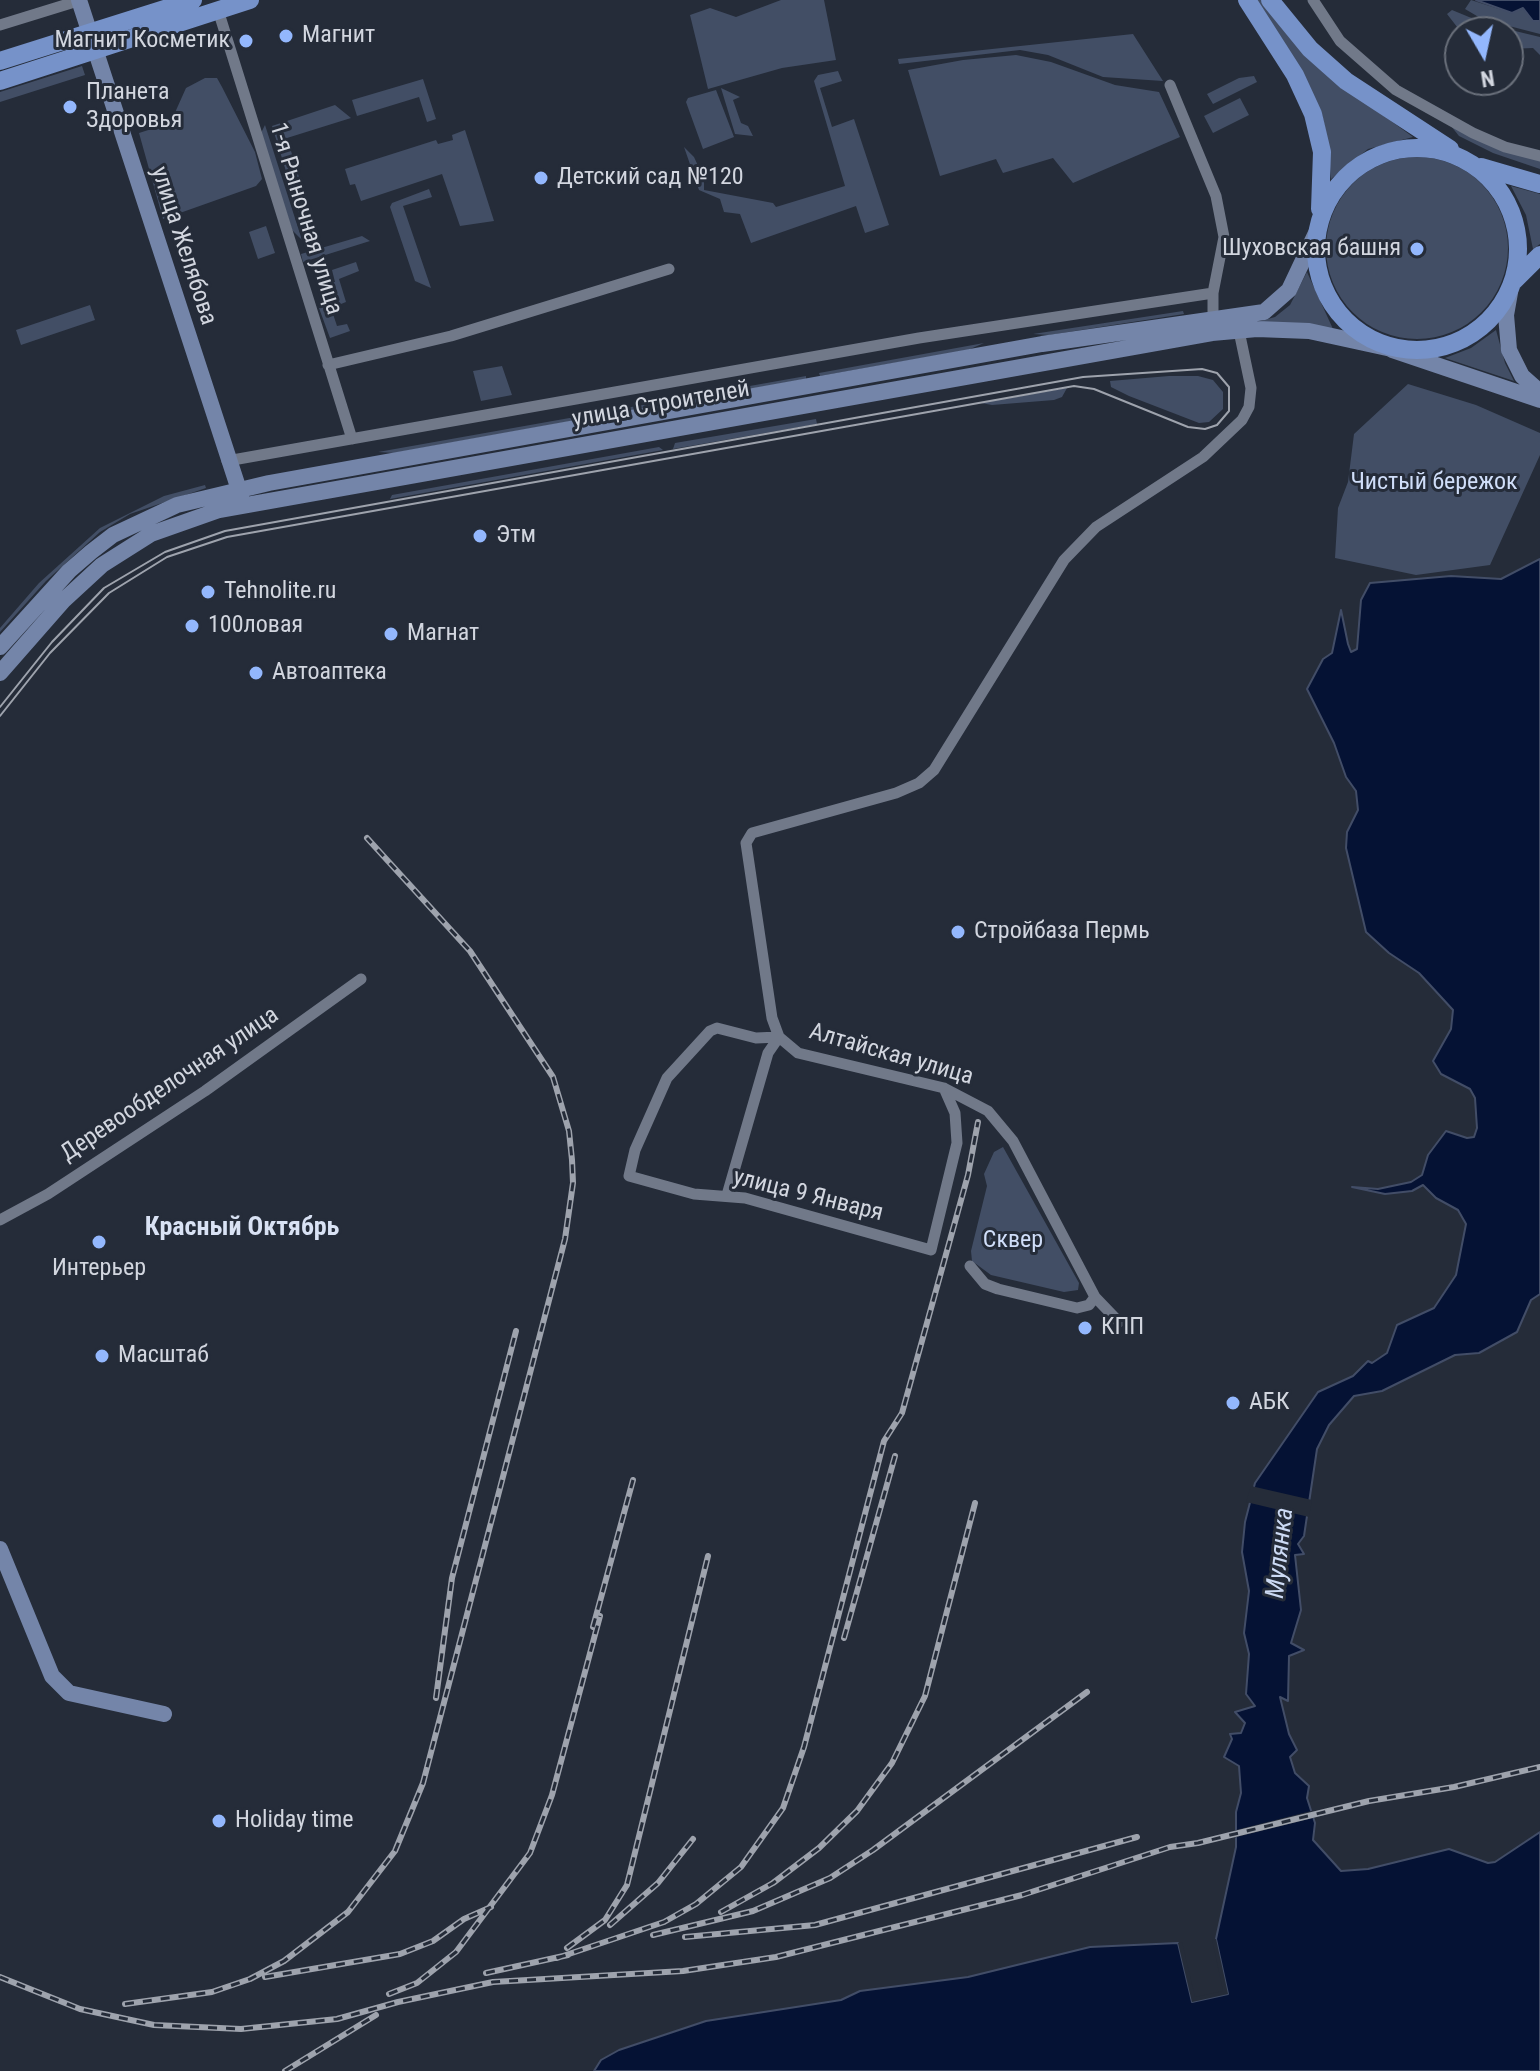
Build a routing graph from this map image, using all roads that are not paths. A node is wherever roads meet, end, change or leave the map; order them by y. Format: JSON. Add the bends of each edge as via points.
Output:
{"nodes":[{"id":1,"x":80,"y":0,"type":"edge"},
{"id":2,"x":193,"y":0,"type":"edge"},
{"id":3,"x":250,"y":0,"type":"edge"},
{"id":4,"x":1247,"y":0,"type":"edge"},
{"id":5,"x":1270,"y":0,"type":"edge"},
{"id":6,"x":1313,"y":0,"type":"edge"},
{"id":7,"x":218,"y":10,"type":"junction"},
{"id":8,"x":0,"y":25,"type":"edge"},
{"id":9,"x":92,"y":42,"type":"junction"},
{"id":10,"x":0,"y":61,"type":"edge"},
{"id":11,"x":0,"y":81,"type":"edge"},
{"id":12,"x":1170,"y":85,"type":"dead end"},
{"id":13,"x":1540,"y":156,"type":"edge"},
{"id":14,"x":1468,"y":162,"type":"junction"},
{"id":15,"x":1540,"y":184,"type":"edge"},
{"id":16,"x":1316,"y":230,"type":"junction"},
{"id":17,"x":1540,"y":255,"type":"edge"},
{"id":18,"x":669,"y":269,"type":"dead end"},
{"id":19,"x":1511,"y":287,"type":"junction"},
{"id":20,"x":1213,"y":293,"type":"junction"},
{"id":21,"x":1213,"y":319,"type":"junction"},
{"id":22,"x":1239,"y":331,"type":"junction"},
{"id":23,"x":1390,"y":349,"type":"junction"},
{"id":24,"x":328,"y":365,"type":"junction"},
{"id":25,"x":1540,"y":392,"type":"edge"},
{"id":26,"x":1540,"y":400,"type":"edge"},
{"id":27,"x":352,"y":439,"type":"junction"},
{"id":28,"x":227,"y":461,"type":"junction"},
{"id":29,"x":241,"y":497,"type":"junction"},
{"id":30,"x":0,"y":647,"type":"edge"},
{"id":31,"x":0,"y":673,"type":"edge"},
{"id":32,"x":361,"y":979,"type":"dead end"},
{"id":33,"x":779,"y":1037,"type":"junction"},
{"id":34,"x":944,"y":1088,"type":"junction"},
{"id":35,"x":629,"y":1176,"type":"joint"},
{"id":36,"x":727,"y":1195,"type":"junction"},
{"id":37,"x":0,"y":1220,"type":"edge"},
{"id":38,"x":970,"y":1266,"type":"dead end"},
{"id":39,"x":1095,"y":1297,"type":"junction"},
{"id":40,"x":1119,"y":1322,"type":"dead end"},
{"id":41,"x":0,"y":1549,"type":"edge"},
{"id":42,"x":164,"y":1714,"type":"dead end"}],
"edges":[{"from":1,"to":8,"type":"street"},
{"from":1,"to":9,"type":"main road","name":"улица Желябова"},
{"from":2,"to":9,"type":"main road"},
{"from":3,"to":7,"type":"main road"},
{"from":4,"to":16,"type":"main road","via":[[1295,75],[1317,126],[1323,181]]},
{"from":5,"to":14,"type":"main road","via":[[1310,49],[1346,81]]},
{"from":6,"to":13,"type":"street","via":[[1340,41],[1396,90],[1482,137]]},
{"from":7,"to":9,"type":"main road"},
{"from":7,"to":24,"type":"street","name":"1-я Рыночная улица"},
{"from":9,"to":10,"type":"main road"},
{"from":9,"to":11,"type":"main road"},
{"from":9,"to":28,"type":"main road","name":"улица Желябова"},
{"from":12,"to":20,"type":"street","via":[[1216,196],[1224,237]]},
{"from":14,"to":15,"type":"main road"},
{"from":14,"to":16,"type":"main road","via":[[1421,148],[1381,155],[1342,182]]},
{"from":14,"to":19,"type":"main road","via":[[1493,183],[1512,215],[1517,249]]},
{"from":16,"to":21,"type":"main road","name":"улица Строителей","via":[[1292,284],[1276,305],[1255,314]]},
{"from":16,"to":23,"type":"main road","via":[[1318,265],[1331,300],[1358,330]]},
{"from":17,"to":19,"type":"main road"},
{"from":18,"to":24,"type":"street","via":[[451,336]]},
{"from":19,"to":23,"type":"main road","via":[[1491,317],[1464,338],[1428,350]]},
{"from":19,"to":25,"type":"main road","via":[[1506,315],[1509,350],[1522,376]]},
{"from":20,"to":21,"type":"street"},
{"from":20,"to":27,"type":"street","via":[[919,338]]},
{"from":21,"to":29,"type":"main road","name":"улица Строителей","via":[[1042,344]]},
{"from":22,"to":23,"type":"main road","name":"улица Строителей","via":[[1309,331]]},
{"from":22,"to":29,"type":"main road","name":"улица Строителей"},
{"from":22,"to":33,"type":"street","via":[[1251,388],[1242,420],[1203,457],[1096,527],[1064,560],[934,770],[896,793],[752,833],[746,843],[747,863]]},
{"from":23,"to":26,"type":"main road","name":"улица Строителей"},
{"from":24,"to":27,"type":"street","name":"1-я Рыночная улица"},
{"from":27,"to":28,"type":"street"},
{"from":28,"to":29,"type":"main road","name":"улица Желябова"},
{"from":29,"to":30,"type":"main road","name":"улица Строителей","via":[[177,505],[113,535],[69,571]]},
{"from":29,"to":31,"type":"main road","name":"улица Строителей","via":[[123,550],[64,600]]},
{"from":32,"to":37,"type":"street","name":"Деревообделочная улица","via":[[205,1091]]},
{"from":33,"to":34,"type":"street","name":"Алтайская улица","via":[[798,1053]]},
{"from":33,"to":35,"type":"street","name":"Алтайская улица","via":[[713,1029],[667,1078]]},
{"from":33,"to":36,"type":"street","via":[[768,1053]]},
{"from":34,"to":36,"type":"street","name":"улица 9 Января","via":[[955,1113],[957,1143],[931,1250]]},
{"from":34,"to":39,"type":"street","name":"Алтайская улица","via":[[981,1105],[1006,1130]]},
{"from":35,"to":36,"type":"street","name":"улица 9 Января","via":[[694,1194]]},
{"from":38,"to":39,"type":"street","via":[[985,1284],[1007,1292],[1077,1308]]},
{"from":39,"to":40,"type":"street"},
{"from":41,"to":42,"type":"main road","via":[[52,1676],[69,1693]]}]}
